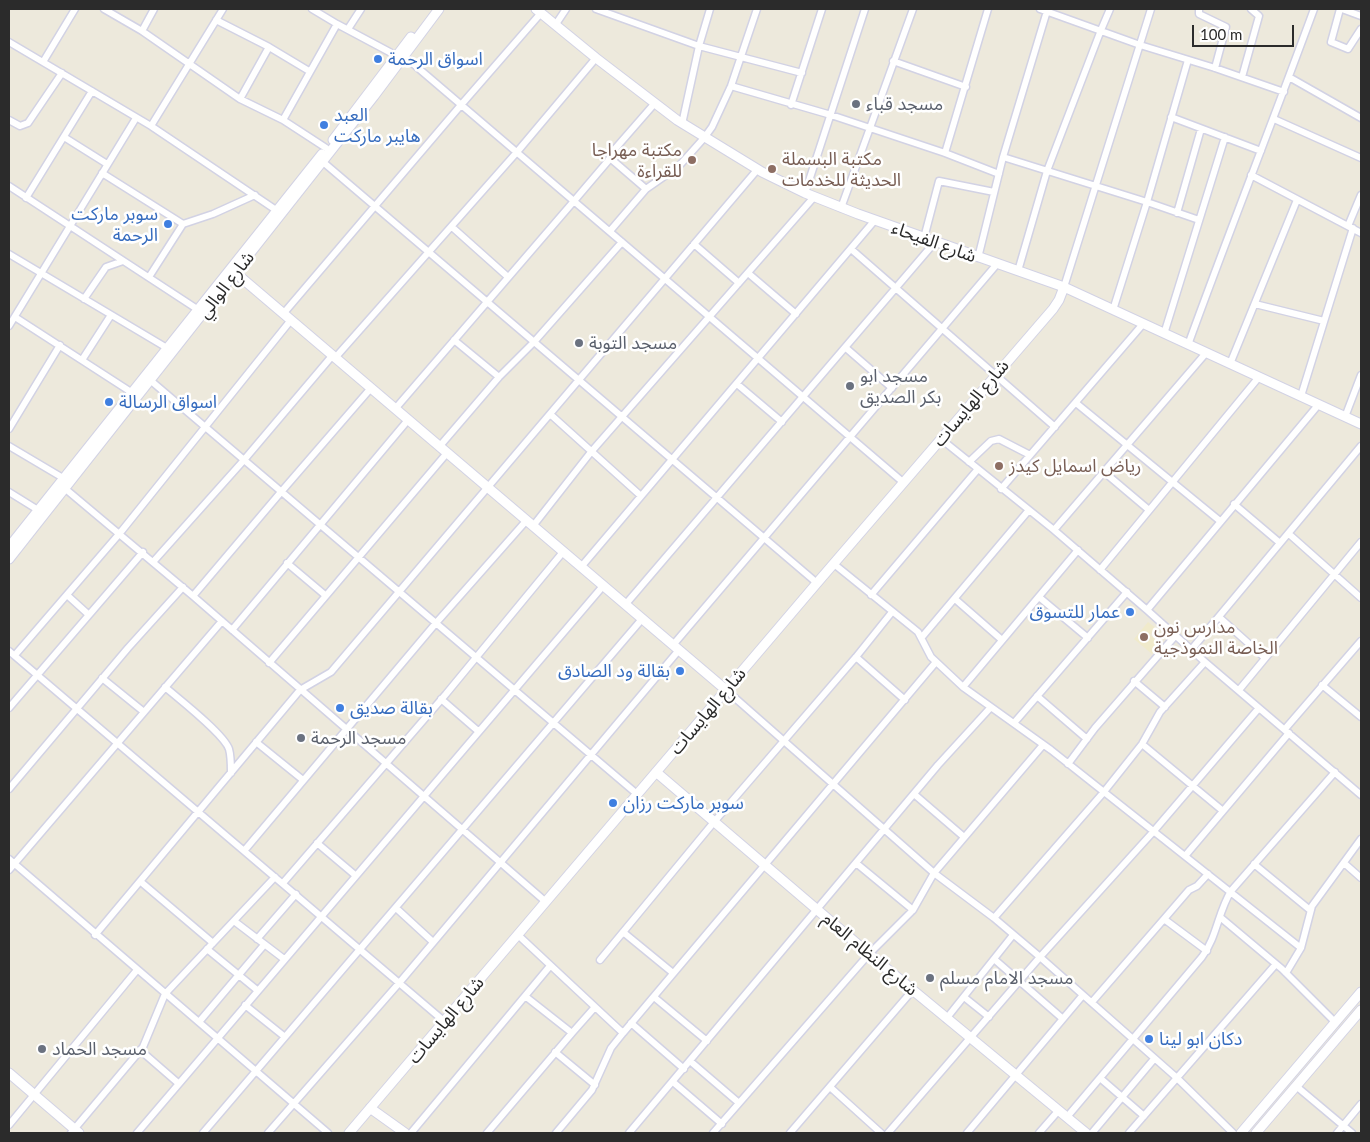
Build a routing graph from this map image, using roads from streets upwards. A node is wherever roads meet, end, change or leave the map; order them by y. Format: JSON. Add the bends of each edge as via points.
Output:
{"nodes":[{"id":1,"x":75,"y":9,"type":"edge"},
{"id":2,"x":104,"y":9,"type":"edge"},
{"id":3,"x":154,"y":9,"type":"edge"},
{"id":4,"x":223,"y":9,"type":"edge"},
{"id":5,"x":312,"y":9,"type":"edge"},
{"id":6,"x":361,"y":9,"type":"edge"},
{"id":7,"x":433,"y":9,"type":"edge"},
{"id":8,"x":439,"y":9,"type":"edge"},
{"id":9,"x":566,"y":9,"type":"edge"},
{"id":10,"x":596,"y":9,"type":"edge"},
{"id":11,"x":710,"y":9,"type":"edge"},
{"id":12,"x":757,"y":9,"type":"edge"},
{"id":13,"x":822,"y":9,"type":"edge"},
{"id":14,"x":865,"y":9,"type":"edge"},
{"id":15,"x":912,"y":9,"type":"edge"},
{"id":16,"x":988,"y":9,"type":"edge"},
{"id":17,"x":1040,"y":9,"type":"edge"},
{"id":18,"x":1110,"y":9,"type":"edge"},
{"id":19,"x":1150,"y":9,"type":"edge"},
{"id":20,"x":1199,"y":9,"type":"edge"},
{"id":21,"x":1251,"y":9,"type":"edge"},
{"id":22,"x":1314,"y":9,"type":"edge"},
{"id":23,"x":1341,"y":9,"type":"edge"},
{"id":24,"x":539,"y":11,"type":"edge"},
{"id":25,"x":1047,"y":11,"type":"junction"},
{"id":26,"x":1361,"y":16,"type":"edge"},
{"id":27,"x":216,"y":20,"type":"junction"},
{"id":28,"x":337,"y":24,"type":"junction"},
{"id":29,"x":556,"y":24,"type":"junction"},
{"id":30,"x":348,"y":29,"type":"junction"},
{"id":31,"x":1361,"y":29,"type":"edge"},
{"id":32,"x":1100,"y":30,"type":"junction"},
{"id":33,"x":142,"y":31,"type":"junction"},
{"id":34,"x":9,"y":42,"type":"edge"},
{"id":35,"x":1140,"y":45,"type":"junction"},
{"id":36,"x":699,"y":46,"type":"junction"},
{"id":37,"x":269,"y":47,"type":"junction"},
{"id":38,"x":400,"y":56,"type":"junction"},
{"id":39,"x":596,"y":58,"type":"junction"},
{"id":40,"x":740,"y":58,"type":"junction"},
{"id":41,"x":1188,"y":60,"type":"junction"},
{"id":42,"x":893,"y":61,"type":"junction"},
{"id":43,"x":43,"y":62,"type":"junction"},
{"id":44,"x":188,"y":65,"type":"junction"},
{"id":45,"x":1215,"y":68,"type":"junction"},
{"id":46,"x":309,"y":71,"type":"junction"},
{"id":47,"x":62,"y":73,"type":"junction"},
{"id":48,"x":802,"y":73,"type":"junction"},
{"id":49,"x":1242,"y":77,"type":"junction"},
{"id":50,"x":1289,"y":77,"type":"junction"},
{"id":51,"x":731,"y":86,"type":"junction"},
{"id":52,"x":966,"y":87,"type":"junction"},
{"id":53,"x":92,"y":91,"type":"junction"},
{"id":54,"x":1284,"y":92,"type":"junction"},
{"id":55,"x":240,"y":99,"type":"junction"},
{"id":56,"x":654,"y":103,"type":"junction"},
{"id":57,"x":461,"y":105,"type":"junction"},
{"id":58,"x":791,"y":105,"type":"junction"},
{"id":59,"x":831,"y":115,"type":"junction"},
{"id":60,"x":1171,"y":117,"type":"junction"},
{"id":61,"x":136,"y":118,"type":"junction"},
{"id":62,"x":1361,"y":118,"type":"edge"},
{"id":63,"x":1274,"y":119,"type":"junction"},
{"id":64,"x":9,"y":120,"type":"edge"},
{"id":65,"x":283,"y":120,"type":"junction"},
{"id":66,"x":682,"y":124,"type":"junction"},
{"id":67,"x":150,"y":126,"type":"junction"},
{"id":68,"x":868,"y":128,"type":"junction"},
{"id":69,"x":1202,"y":129,"type":"junction"},
{"id":70,"x":64,"y":137,"type":"junction"},
{"id":71,"x":1225,"y":137,"type":"junction"},
{"id":72,"x":704,"y":138,"type":"junction"},
{"id":73,"x":326,"y":148,"type":"junction"},
{"id":74,"x":1261,"y":151,"type":"junction"},
{"id":75,"x":517,"y":152,"type":"junction"},
{"id":76,"x":945,"y":153,"type":"junction"},
{"id":77,"x":1003,"y":157,"type":"junction"},
{"id":78,"x":610,"y":158,"type":"junction"},
{"id":79,"x":1361,"y":158,"type":"edge"},
{"id":80,"x":323,"y":162,"type":"junction"},
{"id":81,"x":107,"y":164,"type":"junction"},
{"id":82,"x":757,"y":170,"type":"junction"},
{"id":83,"x":1047,"y":171,"type":"junction"},
{"id":84,"x":102,"y":173,"type":"junction"},
{"id":85,"x":999,"y":174,"type":"junction"},
{"id":86,"x":1251,"y":175,"type":"junction"},
{"id":87,"x":9,"y":186,"type":"edge"},
{"id":88,"x":1095,"y":186,"type":"junction"},
{"id":89,"x":646,"y":189,"type":"junction"},
{"id":90,"x":994,"y":192,"type":"junction"},
{"id":91,"x":805,"y":193,"type":"junction"},
{"id":92,"x":254,"y":195,"type":"junction"},
{"id":93,"x":1361,"y":195,"type":"edge"},
{"id":94,"x":814,"y":197,"type":"junction"},
{"id":95,"x":26,"y":198,"type":"junction"},
{"id":96,"x":1297,"y":200,"type":"junction"},
{"id":97,"x":574,"y":202,"type":"junction"},
{"id":98,"x":1147,"y":202,"type":"junction"},
{"id":99,"x":375,"y":207,"type":"junction"},
{"id":100,"x":841,"y":208,"type":"junction"},
{"id":101,"x":276,"y":210,"type":"junction"},
{"id":102,"x":1177,"y":213,"type":"junction"},
{"id":103,"x":875,"y":220,"type":"junction"},
{"id":104,"x":1199,"y":220,"type":"junction"},
{"id":105,"x":183,"y":224,"type":"junction"},
{"id":106,"x":70,"y":225,"type":"junction"},
{"id":107,"x":452,"y":226,"type":"junction"},
{"id":108,"x":1350,"y":227,"type":"junction"},
{"id":109,"x":610,"y":231,"type":"junction"},
{"id":110,"x":1361,"y":233,"type":"edge"},
{"id":111,"x":924,"y":238,"type":"junction"},
{"id":112,"x":622,"y":242,"type":"junction"},
{"id":113,"x":935,"y":242,"type":"junction"},
{"id":114,"x":694,"y":244,"type":"junction"},
{"id":115,"x":851,"y":249,"type":"junction"},
{"id":116,"x":428,"y":252,"type":"junction"},
{"id":117,"x":9,"y":254,"type":"edge"},
{"id":118,"x":978,"y":258,"type":"junction"},
{"id":119,"x":124,"y":261,"type":"junction"},
{"id":120,"x":997,"y":264,"type":"junction"},
{"id":121,"x":232,"y":271,"type":"junction"},
{"id":122,"x":1018,"y":271,"type":"junction"},
{"id":123,"x":40,"y":273,"type":"junction"},
{"id":124,"x":748,"y":273,"type":"junction"},
{"id":125,"x":148,"y":277,"type":"junction"},
{"id":126,"x":508,"y":277,"type":"junction"},
{"id":127,"x":664,"y":278,"type":"junction"},
{"id":128,"x":739,"y":283,"type":"junction"},
{"id":129,"x":1064,"y":288,"type":"junction"},
{"id":130,"x":896,"y":289,"type":"junction"},
{"id":131,"x":84,"y":299,"type":"junction"},
{"id":132,"x":487,"y":302,"type":"junction"},
{"id":133,"x":1255,"y":304,"type":"junction"},
{"id":134,"x":197,"y":309,"type":"junction"},
{"id":135,"x":1113,"y":310,"type":"junction"},
{"id":136,"x":110,"y":314,"type":"junction"},
{"id":137,"x":796,"y":314,"type":"junction"},
{"id":138,"x":15,"y":317,"type":"junction"},
{"id":139,"x":287,"y":317,"type":"junction"},
{"id":140,"x":710,"y":317,"type":"junction"},
{"id":141,"x":1324,"y":321,"type":"junction"},
{"id":142,"x":1143,"y":324,"type":"junction"},
{"id":143,"x":9,"y":326,"type":"edge"},
{"id":144,"x":942,"y":329,"type":"junction"},
{"id":145,"x":1164,"y":334,"type":"junction"},
{"id":146,"x":454,"y":340,"type":"junction"},
{"id":147,"x":534,"y":342,"type":"junction"},
{"id":148,"x":60,"y":345,"type":"junction"},
{"id":149,"x":1188,"y":345,"type":"junction"},
{"id":150,"x":167,"y":348,"type":"junction"},
{"id":151,"x":846,"y":348,"type":"junction"},
{"id":152,"x":1206,"y":353,"type":"junction"},
{"id":153,"x":333,"y":357,"type":"junction"},
{"id":154,"x":758,"y":358,"type":"junction"},
{"id":155,"x":82,"y":360,"type":"junction"},
{"id":156,"x":1230,"y":364,"type":"junction"},
{"id":157,"x":1361,"y":375,"type":"edge"},
{"id":158,"x":995,"y":376,"type":"junction"},
{"id":159,"x":499,"y":377,"type":"junction"},
{"id":160,"x":1259,"y":377,"type":"junction"},
{"id":161,"x":150,"y":380,"type":"junction"},
{"id":162,"x":578,"y":380,"type":"junction"},
{"id":163,"x":737,"y":384,"type":"junction"},
{"id":164,"x":371,"y":388,"type":"junction"},
{"id":165,"x":892,"y":388,"type":"junction"},
{"id":166,"x":131,"y":392,"type":"junction"},
{"id":167,"x":1301,"y":396,"type":"junction"},
{"id":168,"x":804,"y":397,"type":"junction"},
{"id":169,"x":1076,"y":403,"type":"junction"},
{"id":170,"x":1319,"y":404,"type":"junction"},
{"id":171,"x":394,"y":409,"type":"junction"},
{"id":172,"x":550,"y":414,"type":"junction"},
{"id":173,"x":621,"y":417,"type":"junction"},
{"id":174,"x":1346,"y":417,"type":"junction"},
{"id":175,"x":408,"y":420,"type":"junction"},
{"id":176,"x":782,"y":422,"type":"junction"},
{"id":177,"x":1361,"y":424,"type":"edge"},
{"id":178,"x":206,"y":426,"type":"junction"},
{"id":179,"x":1055,"y":427,"type":"junction"},
{"id":180,"x":9,"y":429,"type":"edge"},
{"id":181,"x":850,"y":437,"type":"junction"},
{"id":182,"x":941,"y":439,"type":"junction"},
{"id":183,"x":1127,"y":445,"type":"junction"},
{"id":184,"x":9,"y":446,"type":"edge"},
{"id":185,"x":439,"y":446,"type":"junction"},
{"id":186,"x":1361,"y":446,"type":"edge"},
{"id":187,"x":591,"y":452,"type":"junction"},
{"id":188,"x":447,"y":453,"type":"junction"},
{"id":189,"x":1030,"y":455,"type":"junction"},
{"id":190,"x":244,"y":460,"type":"junction"},
{"id":191,"x":672,"y":460,"type":"junction"},
{"id":192,"x":969,"y":462,"type":"junction"},
{"id":193,"x":978,"y":469,"type":"junction"},
{"id":194,"x":1104,"y":472,"type":"junction"},
{"id":195,"x":1172,"y":482,"type":"junction"},
{"id":196,"x":62,"y":483,"type":"junction"},
{"id":197,"x":904,"y":483,"type":"junction"},
{"id":198,"x":487,"y":487,"type":"junction"},
{"id":199,"x":1001,"y":489,"type":"junction"},
{"id":200,"x":9,"y":492,"type":"edge"},
{"id":201,"x":281,"y":492,"type":"junction"},
{"id":202,"x":641,"y":496,"type":"junction"},
{"id":203,"x":716,"y":498,"type":"junction"},
{"id":204,"x":1234,"y":504,"type":"junction"},
{"id":205,"x":38,"y":510,"type":"junction"},
{"id":206,"x":1029,"y":510,"type":"junction"},
{"id":207,"x":1148,"y":510,"type":"junction"},
{"id":208,"x":1220,"y":521,"type":"junction"},
{"id":209,"x":530,"y":523,"type":"junction"},
{"id":210,"x":319,"y":525,"type":"junction"},
{"id":211,"x":1054,"y":530,"type":"junction"},
{"id":212,"x":120,"y":533,"type":"junction"},
{"id":213,"x":1289,"y":534,"type":"junction"},
{"id":214,"x":764,"y":538,"type":"junction"},
{"id":215,"x":1361,"y":542,"type":"edge"},
{"id":216,"x":1280,"y":544,"type":"junction"},
{"id":217,"x":9,"y":547,"type":"edge"},
{"id":218,"x":1078,"y":550,"type":"junction"},
{"id":219,"x":142,"y":552,"type":"junction"},
{"id":220,"x":563,"y":552,"type":"junction"},
{"id":221,"x":358,"y":557,"type":"junction"},
{"id":222,"x":9,"y":559,"type":"edge"},
{"id":223,"x":153,"y":562,"type":"junction"},
{"id":224,"x":287,"y":563,"type":"junction"},
{"id":225,"x":834,"y":564,"type":"junction"},
{"id":226,"x":581,"y":567,"type":"junction"},
{"id":227,"x":1100,"y":570,"type":"junction"},
{"id":228,"x":1334,"y":574,"type":"junction"},
{"id":229,"x":817,"y":584,"type":"junction"},
{"id":230,"x":603,"y":586,"type":"junction"},
{"id":231,"x":183,"y":587,"type":"junction"},
{"id":232,"x":399,"y":592,"type":"junction"},
{"id":233,"x":1127,"y":592,"type":"junction"},
{"id":234,"x":67,"y":595,"type":"junction"},
{"id":235,"x":325,"y":595,"type":"junction"},
{"id":236,"x":193,"y":596,"type":"junction"},
{"id":237,"x":871,"y":596,"type":"junction"},
{"id":238,"x":1039,"y":597,"type":"junction"},
{"id":239,"x":1361,"y":598,"type":"edge"},
{"id":240,"x":954,"y":599,"type":"junction"},
{"id":241,"x":625,"y":605,"type":"junction"},
{"id":242,"x":1147,"y":610,"type":"junction"},
{"id":243,"x":892,"y":612,"type":"junction"},
{"id":244,"x":89,"y":615,"type":"junction"},
{"id":245,"x":1219,"y":617,"type":"junction"},
{"id":246,"x":642,"y":619,"type":"junction"},
{"id":247,"x":222,"y":621,"type":"junction"},
{"id":248,"x":436,"y":623,"type":"junction"},
{"id":249,"x":232,"y":630,"type":"junction"},
{"id":250,"x":1176,"y":635,"type":"junction"},
{"id":251,"x":922,"y":637,"type":"junction"},
{"id":252,"x":1088,"y":638,"type":"junction"},
{"id":253,"x":1002,"y":640,"type":"junction"},
{"id":254,"x":1361,"y":641,"type":"edge"},
{"id":255,"x":676,"y":648,"type":"junction"},
{"id":256,"x":1191,"y":650,"type":"junction"},
{"id":257,"x":9,"y":651,"type":"edge"},
{"id":258,"x":15,"y":655,"type":"junction"},
{"id":259,"x":856,"y":657,"type":"junction"},
{"id":260,"x":476,"y":658,"type":"junction"},
{"id":261,"x":1265,"y":658,"type":"junction"},
{"id":262,"x":936,"y":662,"type":"junction"},
{"id":263,"x":1205,"y":662,"type":"junction"},
{"id":264,"x":269,"y":663,"type":"junction"},
{"id":265,"x":38,"y":674,"type":"junction"},
{"id":266,"x":102,"y":678,"type":"junction"},
{"id":267,"x":1134,"y":681,"type":"junction"},
{"id":268,"x":1322,"y":685,"type":"junction"},
{"id":269,"x":165,"y":687,"type":"junction"},
{"id":270,"x":963,"y":687,"type":"junction"},
{"id":271,"x":514,"y":689,"type":"junction"},
{"id":272,"x":300,"y":690,"type":"junction"},
{"id":273,"x":726,"y":690,"type":"junction"},
{"id":274,"x":1239,"y":690,"type":"junction"},
{"id":275,"x":1037,"y":696,"type":"junction"},
{"id":276,"x":441,"y":699,"type":"junction"},
{"id":277,"x":905,"y":700,"type":"junction"},
{"id":278,"x":991,"y":707,"type":"junction"},
{"id":279,"x":1165,"y":707,"type":"junction"},
{"id":280,"x":9,"y":708,"type":"edge"},
{"id":281,"x":77,"y":708,"type":"junction"},
{"id":282,"x":1259,"y":708,"type":"junction"},
{"id":283,"x":144,"y":712,"type":"junction"},
{"id":284,"x":1361,"y":716,"type":"edge"},
{"id":285,"x":554,"y":722,"type":"junction"},
{"id":286,"x":1014,"y":723,"type":"junction"},
{"id":287,"x":346,"y":729,"type":"junction"},
{"id":288,"x":478,"y":731,"type":"junction"},
{"id":289,"x":1287,"y":731,"type":"junction"},
{"id":290,"x":1088,"y":739,"type":"junction"},
{"id":291,"x":784,"y":740,"type":"junction"},
{"id":292,"x":256,"y":742,"type":"junction"},
{"id":293,"x":117,"y":744,"type":"junction"},
{"id":294,"x":1142,"y":744,"type":"junction"},
{"id":295,"x":1043,"y":745,"type":"junction"},
{"id":296,"x":591,"y":754,"type":"junction"},
{"id":297,"x":386,"y":762,"type":"junction"},
{"id":298,"x":1068,"y":764,"type":"junction"},
{"id":299,"x":231,"y":772,"type":"junction"},
{"id":300,"x":656,"y":772,"type":"junction"},
{"id":301,"x":1334,"y":772,"type":"junction"},
{"id":302,"x":303,"y":780,"type":"junction"},
{"id":303,"x":834,"y":785,"type":"junction"},
{"id":304,"x":1192,"y":786,"type":"junction"},
{"id":305,"x":9,"y":789,"type":"edge"},
{"id":306,"x":1103,"y":793,"type":"junction"},
{"id":307,"x":637,"y":794,"type":"junction"},
{"id":308,"x":914,"y":794,"type":"junction"},
{"id":309,"x":1361,"y":795,"type":"edge"},
{"id":310,"x":424,"y":796,"type":"junction"},
{"id":311,"x":198,"y":811,"type":"junction"},
{"id":312,"x":1223,"y":811,"type":"junction"},
{"id":313,"x":714,"y":822,"type":"junction"},
{"id":314,"x":462,"y":830,"type":"junction"},
{"id":315,"x":884,"y":830,"type":"junction"},
{"id":316,"x":1153,"y":832,"type":"junction"},
{"id":317,"x":964,"y":837,"type":"junction"},
{"id":318,"x":1361,"y":839,"type":"edge"},
{"id":319,"x":317,"y":843,"type":"junction"},
{"id":320,"x":244,"y":851,"type":"junction"},
{"id":321,"x":1185,"y":856,"type":"junction"},
{"id":322,"x":11,"y":862,"type":"edge"},
{"id":323,"x":500,"y":862,"type":"junction"},
{"id":324,"x":856,"y":863,"type":"junction"},
{"id":325,"x":1344,"y":863,"type":"junction"},
{"id":326,"x":1254,"y":864,"type":"junction"},
{"id":327,"x":764,"y":865,"type":"junction"},
{"id":328,"x":9,"y":870,"type":"edge"},
{"id":329,"x":934,"y":873,"type":"junction"},
{"id":330,"x":1208,"y":874,"type":"junction"},
{"id":331,"x":355,"y":875,"type":"junction"},
{"id":332,"x":275,"y":877,"type":"junction"},
{"id":333,"x":1361,"y":878,"type":"edge"},
{"id":334,"x":141,"y":882,"type":"junction"},
{"id":335,"x":283,"y":883,"type":"junction"},
{"id":336,"x":1231,"y":891,"type":"junction"},
{"id":337,"x":296,"y":894,"type":"junction"},
{"id":338,"x":546,"y":902,"type":"junction"},
{"id":339,"x":396,"y":908,"type":"junction"},
{"id":340,"x":817,"y":909,"type":"junction"},
{"id":341,"x":912,"y":910,"type":"junction"},
{"id":342,"x":1310,"y":910,"type":"junction"},
{"id":343,"x":321,"y":916,"type":"junction"},
{"id":344,"x":1220,"y":917,"type":"junction"},
{"id":345,"x":994,"y":918,"type":"junction"},
{"id":346,"x":1164,"y":919,"type":"junction"},
{"id":347,"x":234,"y":921,"type":"junction"},
{"id":348,"x":623,"y":932,"type":"junction"},
{"id":349,"x":95,"y":935,"type":"junction"},
{"id":350,"x":1013,"y":935,"type":"junction"},
{"id":351,"x":518,"y":936,"type":"junction"},
{"id":352,"x":257,"y":939,"type":"junction"},
{"id":353,"x":433,"y":942,"type":"junction"},
{"id":354,"x":213,"y":943,"type":"junction"},
{"id":355,"x":264,"y":945,"type":"junction"},
{"id":356,"x":1301,"y":948,"type":"junction"},
{"id":357,"x":207,"y":949,"type":"junction"},
{"id":358,"x":361,"y":949,"type":"junction"},
{"id":359,"x":1207,"y":951,"type":"junction"},
{"id":360,"x":869,"y":954,"type":"junction"},
{"id":361,"x":1040,"y":957,"type":"junction"},
{"id":362,"x":284,"y":959,"type":"junction"},
{"id":363,"x":994,"y":959,"type":"junction"},
{"id":364,"x":600,"y":960,"type":"dead end"},
{"id":365,"x":1276,"y":964,"type":"junction"},
{"id":366,"x":550,"y":966,"type":"junction"},
{"id":367,"x":137,"y":970,"type":"junction"},
{"id":368,"x":1286,"y":973,"type":"junction"},
{"id":369,"x":673,"y":974,"type":"junction"},
{"id":370,"x":239,"y":975,"type":"junction"},
{"id":371,"x":1020,"y":981,"type":"junction"},
{"id":372,"x":400,"y":982,"type":"junction"},
{"id":373,"x":257,"y":990,"type":"junction"},
{"id":374,"x":912,"y":991,"type":"junction"},
{"id":375,"x":1361,"y":992,"type":"edge"},
{"id":376,"x":165,"y":994,"type":"junction"},
{"id":377,"x":1083,"y":995,"type":"junction"},
{"id":378,"x":524,"y":996,"type":"junction"},
{"id":379,"x":964,"y":996,"type":"junction"},
{"id":380,"x":654,"y":997,"type":"junction"},
{"id":381,"x":1092,"y":1002,"type":"junction"},
{"id":382,"x":245,"y":1005,"type":"junction"},
{"id":383,"x":596,"y":1008,"type":"junction"},
{"id":384,"x":1361,"y":1010,"type":"edge"},
{"id":385,"x":989,"y":1017,"type":"junction"},
{"id":386,"x":946,"y":1019,"type":"junction"},
{"id":387,"x":1063,"y":1019,"type":"junction"},
{"id":388,"x":199,"y":1022,"type":"junction"},
{"id":389,"x":445,"y":1022,"type":"junction"},
{"id":390,"x":631,"y":1023,"type":"junction"},
{"id":391,"x":1336,"y":1023,"type":"junction"},
{"id":392,"x":572,"y":1033,"type":"junction"},
{"id":393,"x":623,"y":1033,"type":"junction"},
{"id":394,"x":284,"y":1037,"type":"junction"},
{"id":395,"x":217,"y":1038,"type":"junction"},
{"id":396,"x":970,"y":1039,"type":"junction"},
{"id":397,"x":1133,"y":1039,"type":"junction"},
{"id":398,"x":707,"y":1040,"type":"junction"},
{"id":399,"x":140,"y":1050,"type":"junction"},
{"id":400,"x":555,"y":1052,"type":"junction"},
{"id":401,"x":1154,"y":1059,"type":"junction"},
{"id":402,"x":690,"y":1061,"type":"junction"},
{"id":403,"x":684,"y":1069,"type":"junction"},
{"id":404,"x":256,"y":1070,"type":"junction"},
{"id":405,"x":9,"y":1073,"type":"edge"},
{"id":406,"x":1015,"y":1075,"type":"junction"},
{"id":407,"x":1100,"y":1078,"type":"junction"},
{"id":408,"x":1177,"y":1078,"type":"junction"},
{"id":409,"x":673,"y":1082,"type":"junction"},
{"id":410,"x":178,"y":1083,"type":"junction"},
{"id":411,"x":595,"y":1085,"type":"junction"},
{"id":412,"x":1296,"y":1086,"type":"junction"},
{"id":413,"x":830,"y":1087,"type":"junction"},
{"id":414,"x":34,"y":1095,"type":"junction"},
{"id":415,"x":1122,"y":1097,"type":"junction"},
{"id":416,"x":294,"y":1103,"type":"junction"},
{"id":417,"x":739,"y":1103,"type":"junction"},
{"id":418,"x":1361,"y":1104,"type":"edge"},
{"id":419,"x":370,"y":1108,"type":"junction"},
{"id":420,"x":1058,"y":1110,"type":"junction"},
{"id":421,"x":1144,"y":1116,"type":"junction"},
{"id":422,"x":1067,"y":1117,"type":"junction"},
{"id":423,"x":722,"y":1124,"type":"junction"},
{"id":424,"x":9,"y":1125,"type":"edge"},
{"id":425,"x":1343,"y":1126,"type":"junction"},
{"id":426,"x":75,"y":1132,"type":"edge"},
{"id":427,"x":137,"y":1133,"type":"edge"},
{"id":428,"x":203,"y":1133,"type":"edge"},
{"id":429,"x":268,"y":1133,"type":"edge"},
{"id":430,"x":328,"y":1133,"type":"edge"},
{"id":431,"x":349,"y":1133,"type":"edge"},
{"id":432,"x":405,"y":1133,"type":"edge"},
{"id":433,"x":411,"y":1133,"type":"edge"},
{"id":434,"x":487,"y":1133,"type":"edge"},
{"id":435,"x":556,"y":1133,"type":"edge"},
{"id":436,"x":629,"y":1133,"type":"edge"},
{"id":437,"x":713,"y":1133,"type":"edge"},
{"id":438,"x":790,"y":1133,"type":"edge"},
{"id":439,"x":881,"y":1133,"type":"edge"},
{"id":440,"x":888,"y":1133,"type":"edge"},
{"id":441,"x":967,"y":1133,"type":"edge"},
{"id":442,"x":1038,"y":1133,"type":"edge"},
{"id":443,"x":1086,"y":1133,"type":"edge"},
{"id":444,"x":1092,"y":1133,"type":"edge"},
{"id":445,"x":1129,"y":1133,"type":"edge"},
{"id":446,"x":1233,"y":1133,"type":"edge"},
{"id":447,"x":1241,"y":1133,"type":"edge"},
{"id":448,"x":1256,"y":1133,"type":"edge"},
{"id":449,"x":1337,"y":1133,"type":"edge"},
{"id":450,"x":1352,"y":1133,"type":"edge"}],
"edges":[{"from":1,"to":43,"type":"street"},
{"from":2,"to":33,"type":"street"},
{"from":3,"to":33,"type":"street"},
{"from":4,"to":27,"type":"street"},
{"from":5,"to":28,"type":"street"},
{"from":6,"to":30,"type":"street"},
{"from":7,"to":38,"type":"street","name":"شارع الوالي"},
{"from":8,"to":38,"type":"street","name":"شارع الوالي"},
{"from":9,"to":29,"type":"street"},
{"from":10,"to":36,"type":"street"},
{"from":11,"to":36,"type":"street"},
{"from":12,"to":40,"type":"street"},
{"from":13,"to":48,"type":"street"},
{"from":14,"to":59,"type":"street"},
{"from":15,"to":42,"type":"street"},
{"from":16,"to":52,"type":"street"},
{"from":17,"to":25,"type":"street"},
{"from":18,"to":32,"type":"street"},
{"from":19,"to":35,"type":"street"},
{"from":20,"to":45,"type":"street","via":[[1199,14],[1226,27]]},
{"from":21,"to":49,"type":"street","via":[[1259,16]]},
{"from":22,"to":50,"type":"street"},
{"from":23,"to":26,"type":"street"},
{"from":23,"to":31,"type":"street","via":[[1331,42],[1348,49]]},
{"from":24,"to":29,"type":"street","name":"شارع الفيحاء"},
{"from":24,"to":57,"type":"street"},
{"from":25,"to":32,"type":"street"},
{"from":25,"to":77,"type":"street"},
{"from":27,"to":37,"type":"street"},
{"from":27,"to":44,"type":"street"},
{"from":28,"to":30,"type":"street"},
{"from":28,"to":46,"type":"street"},
{"from":29,"to":39,"type":"street","name":"شارع الفيحاء"},
{"from":30,"to":38,"type":"street"},
{"from":32,"to":35,"type":"street"},
{"from":32,"to":83,"type":"street"},
{"from":33,"to":44,"type":"street"},
{"from":34,"to":43,"type":"street"},
{"from":35,"to":41,"type":"street"},
{"from":35,"to":88,"type":"street"},
{"from":36,"to":40,"type":"street"},
{"from":36,"to":66,"type":"street"},
{"from":37,"to":46,"type":"street"},
{"from":37,"to":55,"type":"street"},
{"from":38,"to":57,"type":"street"},
{"from":38,"to":73,"type":"street","name":"شارع الوالي"},
{"from":38,"to":80,"type":"street","name":"شارع الوالي"},
{"from":39,"to":56,"type":"street","name":"شارع الفيحاء"},
{"from":39,"to":75,"type":"street"},
{"from":40,"to":48,"type":"street"},
{"from":40,"to":51,"type":"street"},
{"from":41,"to":45,"type":"street"},
{"from":41,"to":60,"type":"street"},
{"from":42,"to":52,"type":"street"},
{"from":42,"to":68,"type":"street"},
{"from":43,"to":47,"type":"street"},
{"from":44,"to":55,"type":"street"},
{"from":44,"to":67,"type":"street"},
{"from":45,"to":49,"type":"street"},
{"from":46,"to":65,"type":"street"},
{"from":47,"to":53,"type":"street"},
{"from":47,"to":64,"type":"street","via":[[28,123],[20,126]]},
{"from":48,"to":58,"type":"street"},
{"from":49,"to":54,"type":"street"},
{"from":50,"to":54,"type":"street"},
{"from":50,"to":62,"type":"street"},
{"from":51,"to":58,"type":"street"},
{"from":51,"to":72,"type":"street"},
{"from":52,"to":76,"type":"street"},
{"from":53,"to":61,"type":"street"},
{"from":53,"to":70,"type":"street"},
{"from":54,"to":63,"type":"street"},
{"from":55,"to":65,"type":"street"},
{"from":56,"to":66,"type":"street","name":"شارع الفيحاء"},
{"from":56,"to":78,"type":"street"},
{"from":57,"to":75,"type":"street"},
{"from":57,"to":99,"type":"street"},
{"from":58,"to":59,"type":"street"},
{"from":59,"to":68,"type":"street"},
{"from":59,"to":91,"type":"street"},
{"from":60,"to":69,"type":"street"},
{"from":60,"to":98,"type":"street"},
{"from":61,"to":67,"type":"street"},
{"from":61,"to":81,"type":"street"},
{"from":63,"to":74,"type":"street"},
{"from":63,"to":79,"type":"street"},
{"from":65,"to":73,"type":"street"},
{"from":66,"to":72,"type":"street","name":"شارع الفيحاء"},
{"from":67,"to":92,"type":"street"},
{"from":68,"to":76,"type":"street"},
{"from":68,"to":100,"type":"street"},
{"from":69,"to":71,"type":"street"},
{"from":69,"to":102,"type":"street"},
{"from":70,"to":81,"type":"street"},
{"from":70,"to":95,"type":"street"},
{"from":71,"to":74,"type":"street"},
{"from":71,"to":104,"type":"street"},
{"from":72,"to":82,"type":"street","name":"شارع الفيحاء"},
{"from":72,"to":89,"type":"street","via":[[679,166]]},
{"from":73,"to":101,"type":"street","name":"شارع الوالي"},
{"from":74,"to":86,"type":"street"},
{"from":75,"to":97,"type":"street"},
{"from":75,"to":107,"type":"street"},
{"from":76,"to":85,"type":"street"},
{"from":77,"to":83,"type":"street"},
{"from":77,"to":85,"type":"street"},
{"from":78,"to":89,"type":"street"},
{"from":78,"to":97,"type":"street"},
{"from":80,"to":99,"type":"street"},
{"from":80,"to":121,"type":"street","name":"شارع الوالي"},
{"from":81,"to":84,"type":"street"},
{"from":82,"to":91,"type":"street","name":"شارع الفيحاء"},
{"from":82,"to":114,"type":"street"},
{"from":83,"to":88,"type":"street"},
{"from":83,"to":122,"type":"street"},
{"from":84,"to":105,"type":"street"},
{"from":84,"to":106,"type":"street"},
{"from":85,"to":90,"type":"street"},
{"from":86,"to":96,"type":"street"},
{"from":86,"to":149,"type":"street"},
{"from":87,"to":95,"type":"street"},
{"from":88,"to":98,"type":"street"},
{"from":88,"to":129,"type":"street"},
{"from":89,"to":109,"type":"street"},
{"from":90,"to":111,"type":"street","via":[[939,180]]},
{"from":90,"to":118,"type":"street"},
{"from":91,"to":94,"type":"street","name":"شارع الفيحاء"},
{"from":92,"to":101,"type":"street"},
{"from":92,"to":105,"type":"street"},
{"from":93,"to":108,"type":"street"},
{"from":94,"to":100,"type":"street","name":"شارع الفيحاء"},
{"from":94,"to":124,"type":"street"},
{"from":95,"to":106,"type":"street"},
{"from":96,"to":108,"type":"street"},
{"from":96,"to":133,"type":"street"},
{"from":97,"to":109,"type":"street"},
{"from":97,"to":126,"type":"street"},
{"from":98,"to":102,"type":"street"},
{"from":98,"to":135,"type":"street"},
{"from":99,"to":116,"type":"street"},
{"from":99,"to":139,"type":"street"},
{"from":100,"to":103,"type":"street","name":"شارع الفيحاء"},
{"from":101,"to":121,"type":"street","name":"شارع الوالي"},
{"from":102,"to":104,"type":"street"},
{"from":103,"to":111,"type":"street","name":"شارع الفيحاء"},
{"from":103,"to":115,"type":"street"},
{"from":104,"to":145,"type":"street"},
{"from":105,"to":125,"type":"street"},
{"from":106,"to":119,"type":"street"},
{"from":106,"to":123,"type":"street"},
{"from":107,"to":116,"type":"street"},
{"from":107,"to":126,"type":"street"},
{"from":108,"to":110,"type":"street"},
{"from":108,"to":141,"type":"street"},
{"from":109,"to":112,"type":"street"},
{"from":111,"to":113,"type":"street","name":"شارع الفيحاء"},
{"from":112,"to":127,"type":"street"},
{"from":112,"to":147,"type":"street"},
{"from":113,"to":118,"type":"street","name":"شارع الفيحاء"},
{"from":113,"to":130,"type":"street"},
{"from":114,"to":127,"type":"street"},
{"from":114,"to":128,"type":"street"},
{"from":115,"to":130,"type":"street"},
{"from":115,"to":137,"type":"street"},
{"from":116,"to":132,"type":"street"},
{"from":116,"to":153,"type":"street"},
{"from":117,"to":123,"type":"street"},
{"from":118,"to":120,"type":"street","name":"شارع الفيحاء"},
{"from":119,"to":125,"type":"street"},
{"from":119,"to":131,"type":"street","via":[[106,268]]},
{"from":120,"to":122,"type":"street","name":"شارع الفيحاء"},
{"from":120,"to":144,"type":"street"},
{"from":121,"to":134,"type":"street","name":"شارع الوالي"},
{"from":121,"to":139,"type":"street"},
{"from":121,"to":161,"type":"street","name":"شارع الوالي"},
{"from":122,"to":129,"type":"street","name":"شارع الفيحاء"},
{"from":123,"to":131,"type":"street"},
{"from":123,"to":138,"type":"street"},
{"from":124,"to":128,"type":"street"},
{"from":124,"to":137,"type":"street"},
{"from":125,"to":134,"type":"street"},
{"from":126,"to":132,"type":"street"},
{"from":127,"to":140,"type":"street"},
{"from":127,"to":162,"type":"street"},
{"from":128,"to":140,"type":"street"},
{"from":129,"to":135,"type":"street","name":"شارع الفيحاء"},
{"from":129,"to":158,"type":"street","name":"شارع الهايسات","via":[[1053,309]]},
{"from":130,"to":144,"type":"street"},
{"from":130,"to":151,"type":"street"},
{"from":131,"to":136,"type":"street"},
{"from":132,"to":146,"type":"street"},
{"from":132,"to":147,"type":"street"},
{"from":133,"to":141,"type":"street"},
{"from":133,"to":156,"type":"street"},
{"from":134,"to":150,"type":"street","name":"شارع الوالي"},
{"from":135,"to":142,"type":"street","name":"شارع الفيحاء"},
{"from":136,"to":150,"type":"street"},
{"from":136,"to":155,"type":"street"},
{"from":137,"to":154,"type":"street"},
{"from":138,"to":143,"type":"street"},
{"from":138,"to":148,"type":"street"},
{"from":139,"to":153,"type":"street"},
{"from":139,"to":178,"type":"street"},
{"from":140,"to":154,"type":"street"},
{"from":140,"to":173,"type":"street"},
{"from":141,"to":167,"type":"street"},
{"from":142,"to":145,"type":"street","name":"شارع الفيحاء"},
{"from":142,"to":169,"type":"street"},
{"from":144,"to":158,"type":"street"},
{"from":144,"to":165,"type":"street"},
{"from":145,"to":149,"type":"street","name":"شارع الفيحاء"},
{"from":146,"to":159,"type":"street"},
{"from":146,"to":171,"type":"street"},
{"from":147,"to":159,"type":"street"},
{"from":147,"to":162,"type":"street"},
{"from":148,"to":155,"type":"street"},
{"from":148,"to":180,"type":"street"},
{"from":149,"to":152,"type":"street","name":"شارع الفيحاء"},
{"from":150,"to":166,"type":"street","name":"شارع الوالي"},
{"from":151,"to":165,"type":"street"},
{"from":151,"to":168,"type":"street"},
{"from":152,"to":156,"type":"street","name":"شارع الفيحاء"},
{"from":152,"to":183,"type":"street"},
{"from":153,"to":164,"type":"street"},
{"from":153,"to":190,"type":"street"},
{"from":154,"to":163,"type":"street"},
{"from":154,"to":168,"type":"street"},
{"from":155,"to":166,"type":"street"},
{"from":156,"to":160,"type":"street","name":"شارع الفيحاء"},
{"from":157,"to":174,"type":"street"},
{"from":158,"to":179,"type":"street"},
{"from":158,"to":182,"type":"street","name":"شارع الهايسات"},
{"from":159,"to":185,"type":"street"},
{"from":160,"to":167,"type":"street","name":"شارع الفيحاء"},
{"from":160,"to":195,"type":"street"},
{"from":161,"to":178,"type":"street"},
{"from":161,"to":196,"type":"street","name":"شارع الوالي"},
{"from":162,"to":172,"type":"street"},
{"from":162,"to":173,"type":"street"},
{"from":163,"to":176,"type":"street"},
{"from":163,"to":191,"type":"street"},
{"from":164,"to":171,"type":"street"},
{"from":164,"to":201,"type":"street"},
{"from":165,"to":181,"type":"street"},
{"from":166,"to":196,"type":"street","name":"شارع الوالي"},
{"from":167,"to":170,"type":"street","name":"شارع الفيحاء"},
{"from":168,"to":176,"type":"street"},
{"from":168,"to":181,"type":"street"},
{"from":169,"to":179,"type":"street"},
{"from":169,"to":183,"type":"street"},
{"from":170,"to":174,"type":"street","name":"شارع الفيحاء"},
{"from":170,"to":204,"type":"street"},
{"from":171,"to":175,"type":"street"},
{"from":172,"to":187,"type":"street"},
{"from":172,"to":198,"type":"street"},
{"from":173,"to":187,"type":"street"},
{"from":173,"to":191,"type":"street"},
{"from":174,"to":177,"type":"street","name":"شارع الفيحاء"},
{"from":175,"to":185,"type":"street"},
{"from":175,"to":210,"type":"street"},
{"from":176,"to":203,"type":"street"},
{"from":178,"to":190,"type":"street"},
{"from":178,"to":212,"type":"street"},
{"from":179,"to":189,"type":"street"},
{"from":181,"to":197,"type":"street"},
{"from":181,"to":214,"type":"street"},
{"from":182,"to":192,"type":"street"},
{"from":182,"to":197,"type":"street","name":"شارع الهايسات"},
{"from":183,"to":194,"type":"street"},
{"from":183,"to":195,"type":"street"},
{"from":184,"to":196,"type":"street"},
{"from":185,"to":188,"type":"street"},
{"from":186,"to":213,"type":"street"},
{"from":187,"to":202,"type":"street"},
{"from":187,"to":209,"type":"street"},
{"from":188,"to":198,"type":"street"},
{"from":188,"to":221,"type":"street"},
{"from":189,"to":192,"type":"street","via":[[999,439]]},
{"from":189,"to":199,"type":"street"},
{"from":190,"to":201,"type":"street"},
{"from":190,"to":223,"type":"street"},
{"from":191,"to":202,"type":"street"},
{"from":191,"to":203,"type":"street"},
{"from":192,"to":193,"type":"street"},
{"from":193,"to":199,"type":"street"},
{"from":193,"to":237,"type":"street"},
{"from":194,"to":207,"type":"street"},
{"from":194,"to":211,"type":"street"},
{"from":195,"to":207,"type":"street"},
{"from":195,"to":208,"type":"street"},
{"from":196,"to":205,"type":"street","name":"شارع الوالي"},
{"from":196,"to":212,"type":"street"},
{"from":196,"to":222,"type":"street","name":"شارع الوالي"},
{"from":197,"to":225,"type":"street","name":"شارع الهايسات"},
{"from":198,"to":209,"type":"street"},
{"from":198,"to":232,"type":"street"},
{"from":199,"to":206,"type":"street"},
{"from":200,"to":205,"type":"street"},
{"from":201,"to":210,"type":"street"},
{"from":201,"to":236,"type":"street"},
{"from":202,"to":226,"type":"street"},
{"from":203,"to":214,"type":"street"},
{"from":203,"to":241,"type":"street"},
{"from":204,"to":208,"type":"street"},
{"from":204,"to":216,"type":"street"},
{"from":205,"to":217,"type":"street","name":"شارع الوالي"},
{"from":206,"to":211,"type":"street"},
{"from":206,"to":240,"type":"street"},
{"from":207,"to":227,"type":"street"},
{"from":208,"to":242,"type":"street"},
{"from":209,"to":220,"type":"street"},
{"from":209,"to":248,"type":"street"},
{"from":210,"to":221,"type":"street"},
{"from":210,"to":224,"type":"street"},
{"from":211,"to":218,"type":"street"},
{"from":212,"to":219,"type":"street"},
{"from":212,"to":234,"type":"street"},
{"from":213,"to":216,"type":"street"},
{"from":213,"to":228,"type":"street"},
{"from":214,"to":229,"type":"street"},
{"from":214,"to":255,"type":"street"},
{"from":215,"to":228,"type":"street"},
{"from":216,"to":245,"type":"street"},
{"from":218,"to":227,"type":"street"},
{"from":218,"to":238,"type":"street"},
{"from":219,"to":223,"type":"street"},
{"from":219,"to":244,"type":"street"},
{"from":220,"to":226,"type":"street"},
{"from":220,"to":260,"type":"street"},
{"from":221,"to":232,"type":"street"},
{"from":221,"to":235,"type":"street"},
{"from":223,"to":231,"type":"street"},
{"from":224,"to":235,"type":"street"},
{"from":224,"to":249,"type":"street"},
{"from":225,"to":229,"type":"street","name":"شارع الهايسات"},
{"from":225,"to":237,"type":"street"},
{"from":226,"to":230,"type":"street"},
{"from":227,"to":233,"type":"street"},
{"from":228,"to":239,"type":"street"},
{"from":228,"to":261,"type":"street"},
{"from":229,"to":273,"type":"street","name":"شارع الهايسات"},
{"from":230,"to":241,"type":"street"},
{"from":230,"to":271,"type":"street"},
{"from":231,"to":236,"type":"street"},
{"from":231,"to":266,"type":"street"},
{"from":232,"to":248,"type":"street"},
{"from":232,"to":272,"type":"street","via":[[330,672]]},
{"from":233,"to":242,"type":"street"},
{"from":233,"to":252,"type":"street"},
{"from":234,"to":244,"type":"street"},
{"from":234,"to":258,"type":"street"},
{"from":235,"to":264,"type":"street"},
{"from":236,"to":247,"type":"street"},
{"from":237,"to":243,"type":"street"},
{"from":238,"to":252,"type":"street"},
{"from":238,"to":253,"type":"street"},
{"from":240,"to":251,"type":"street"},
{"from":240,"to":253,"type":"street"},
{"from":241,"to":246,"type":"street"},
{"from":242,"to":250,"type":"street"},
{"from":243,"to":251,"type":"street"},
{"from":243,"to":259,"type":"street"},
{"from":244,"to":265,"type":"street"},
{"from":245,"to":256,"type":"street"},
{"from":245,"to":261,"type":"street"},
{"from":246,"to":255,"type":"street"},
{"from":246,"to":285,"type":"street"},
{"from":247,"to":249,"type":"street"},
{"from":247,"to":269,"type":"street"},
{"from":248,"to":260,"type":"street"},
{"from":248,"to":287,"type":"street"},
{"from":249,"to":264,"type":"street"},
{"from":250,"to":256,"type":"street"},
{"from":250,"to":267,"type":"street"},
{"from":251,"to":262,"type":"street"},
{"from":252,"to":275,"type":"street"},
{"from":253,"to":270,"type":"street"},
{"from":254,"to":268,"type":"street"},
{"from":255,"to":273,"type":"street"},
{"from":255,"to":296,"type":"street"},
{"from":256,"to":263,"type":"street"},
{"from":257,"to":258,"type":"street"},
{"from":258,"to":265,"type":"street"},
{"from":259,"to":277,"type":"street"},
{"from":259,"to":291,"type":"street"},
{"from":260,"to":271,"type":"street"},
{"from":260,"to":276,"type":"street"},
{"from":261,"to":274,"type":"street"},
{"from":262,"to":270,"type":"street"},
{"from":262,"to":277,"type":"street"},
{"from":263,"to":274,"type":"street"},
{"from":263,"to":279,"type":"street"},
{"from":264,"to":272,"type":"street"},
{"from":265,"to":280,"type":"street"},
{"from":265,"to":281,"type":"street"},
{"from":266,"to":281,"type":"street"},
{"from":266,"to":283,"type":"street"},
{"from":267,"to":279,"type":"street"},
{"from":267,"to":290,"type":"street"},
{"from":268,"to":284,"type":"street"},
{"from":268,"to":289,"type":"street"},
{"from":269,"to":283,"type":"street"},
{"from":269,"to":299,"type":"street","via":[[227,745]]},
{"from":270,"to":278,"type":"street"},
{"from":271,"to":285,"type":"street"},
{"from":271,"to":288,"type":"street"},
{"from":272,"to":287,"type":"street"},
{"from":272,"to":292,"type":"street"},
{"from":273,"to":291,"type":"street"},
{"from":273,"to":300,"type":"street","name":"شارع الهايسات"},
{"from":274,"to":282,"type":"street"},
{"from":275,"to":286,"type":"street"},
{"from":275,"to":290,"type":"street"},
{"from":276,"to":288,"type":"street"},
{"from":276,"to":297,"type":"street"},
{"from":277,"to":303,"type":"street"},
{"from":278,"to":286,"type":"street"},
{"from":278,"to":308,"type":"street"},
{"from":279,"to":294,"type":"street"},
{"from":281,"to":293,"type":"street"},
{"from":281,"to":305,"type":"street"},
{"from":282,"to":289,"type":"street"},
{"from":282,"to":304,"type":"street"},
{"from":283,"to":293,"type":"street"},
{"from":285,"to":296,"type":"street"},
{"from":285,"to":314,"type":"street"},
{"from":286,"to":295,"type":"street"},
{"from":287,"to":297,"type":"street"},
{"from":287,"to":302,"type":"street"},
{"from":288,"to":310,"type":"street"},
{"from":289,"to":301,"type":"street"},
{"from":289,"to":312,"type":"street"},
{"from":290,"to":298,"type":"street"},
{"from":291,"to":303,"type":"street"},
{"from":291,"to":313,"type":"street"},
{"from":292,"to":299,"type":"street"},
{"from":292,"to":302,"type":"street"},
{"from":293,"to":311,"type":"street"},
{"from":293,"to":322,"type":"street"},
{"from":294,"to":304,"type":"street"},
{"from":294,"to":306,"type":"street"},
{"from":295,"to":298,"type":"street"},
{"from":295,"to":317,"type":"street"},
{"from":296,"to":307,"type":"street"},
{"from":296,"to":323,"type":"street"},
{"from":297,"to":310,"type":"street"},
{"from":297,"to":319,"type":"street"},
{"from":298,"to":306,"type":"street"},
{"from":299,"to":311,"type":"street"},
{"from":300,"to":307,"type":"street","name":"شارع الهايسات"},
{"from":300,"to":313,"type":"street","name":"شارع النظام العام"},
{"from":301,"to":309,"type":"street"},
{"from":301,"to":326,"type":"street"},
{"from":302,"to":320,"type":"street"},
{"from":303,"to":315,"type":"street"},
{"from":303,"to":327,"type":"street"},
{"from":304,"to":312,"type":"street"},
{"from":304,"to":316,"type":"street"},
{"from":306,"to":316,"type":"street"},
{"from":306,"to":345,"type":"street"},
{"from":307,"to":338,"type":"street","name":"شارع الهايسات"},
{"from":308,"to":315,"type":"street"},
{"from":308,"to":317,"type":"street"},
{"from":310,"to":314,"type":"street"},
{"from":310,"to":331,"type":"street"},
{"from":311,"to":320,"type":"street"},
{"from":311,"to":334,"type":"street"},
{"from":312,"to":321,"type":"street"},
{"from":313,"to":327,"type":"street","name":"شارع النظام العام"},
{"from":313,"to":348,"type":"street"},
{"from":314,"to":323,"type":"street"},
{"from":314,"to":339,"type":"street"},
{"from":315,"to":324,"type":"street"},
{"from":315,"to":329,"type":"street"},
{"from":316,"to":321,"type":"street"},
{"from":316,"to":361,"type":"street"},
{"from":317,"to":329,"type":"street"},
{"from":318,"to":325,"type":"street"},
{"from":319,"to":331,"type":"street"},
{"from":319,"to":335,"type":"street"},
{"from":320,"to":332,"type":"street"},
{"from":321,"to":330,"type":"street"},
{"from":322,"to":328,"type":"street"},
{"from":322,"to":349,"type":"street"},
{"from":323,"to":338,"type":"street"},
{"from":323,"to":353,"type":"street"},
{"from":324,"to":340,"type":"street"},
{"from":324,"to":341,"type":"street"},
{"from":325,"to":333,"type":"street"},
{"from":325,"to":342,"type":"street"},
{"from":326,"to":336,"type":"street"},
{"from":326,"to":342,"type":"street"},
{"from":327,"to":340,"type":"street","name":"شارع النظام العام"},
{"from":327,"to":369,"type":"street"},
{"from":329,"to":341,"type":"street"},
{"from":329,"to":345,"type":"street"},
{"from":330,"to":336,"type":"street"},
{"from":330,"to":346,"type":"street"},
{"from":331,"to":343,"type":"street"},
{"from":332,"to":335,"type":"street"},
{"from":332,"to":347,"type":"street"},
{"from":334,"to":349,"type":"street"},
{"from":334,"to":354,"type":"street"},
{"from":335,"to":337,"type":"street"},
{"from":336,"to":344,"type":"street"},
{"from":336,"to":356,"type":"street"},
{"from":337,"to":343,"type":"street"},
{"from":337,"to":352,"type":"street"},
{"from":338,"to":351,"type":"street","name":"شارع الهايسات"},
{"from":339,"to":353,"type":"street"},
{"from":339,"to":358,"type":"street"},
{"from":340,"to":360,"type":"street","name":"شارع النظام العام"},
{"from":340,"to":398,"type":"street"},
{"from":341,"to":360,"type":"street"},
{"from":342,"to":356,"type":"street"},
{"from":343,"to":358,"type":"street"},
{"from":343,"to":362,"type":"street"},
{"from":344,"to":359,"type":"street"},
{"from":344,"to":365,"type":"street"},
{"from":345,"to":350,"type":"street"},
{"from":346,"to":359,"type":"street"},
{"from":346,"to":381,"type":"street"},
{"from":347,"to":352,"type":"street"},
{"from":347,"to":354,"type":"street"},
{"from":348,"to":364,"type":"street"},
{"from":348,"to":369,"type":"street"},
{"from":349,"to":367,"type":"street"},
{"from":350,"to":361,"type":"street"},
{"from":350,"to":363,"type":"street"},
{"from":351,"to":366,"type":"street"},
{"from":351,"to":389,"type":"street","name":"شارع الهايسات"},
{"from":352,"to":355,"type":"street"},
{"from":353,"to":372,"type":"street"},
{"from":354,"to":357,"type":"street"},
{"from":355,"to":362,"type":"street"},
{"from":355,"to":370,"type":"street"},
{"from":356,"to":368,"type":"street"},
{"from":357,"to":370,"type":"street"},
{"from":357,"to":376,"type":"street"},
{"from":358,"to":372,"type":"street"},
{"from":358,"to":394,"type":"street"},
{"from":359,"to":397,"type":"street"},
{"from":360,"to":374,"type":"street","name":"شارع النظام العام"},
{"from":360,"to":417,"type":"street"},
{"from":361,"to":371,"type":"street"},
{"from":361,"to":377,"type":"street"},
{"from":362,"to":373,"type":"street"},
{"from":363,"to":371,"type":"street"},
{"from":363,"to":379,"type":"street"},
{"from":365,"to":368,"type":"street"},
{"from":365,"to":408,"type":"street"},
{"from":366,"to":378,"type":"street"},
{"from":366,"to":383,"type":"street"},
{"from":367,"to":376,"type":"street"},
{"from":367,"to":414,"type":"street"},
{"from":368,"to":391,"type":"street"},
{"from":369,"to":380,"type":"street"},
{"from":370,"to":373,"type":"street"},
{"from":370,"to":388,"type":"street"},
{"from":371,"to":385,"type":"street"},
{"from":371,"to":387,"type":"street"},
{"from":372,"to":389,"type":"street"},
{"from":372,"to":416,"type":"street"},
{"from":373,"to":382,"type":"street"},
{"from":374,"to":386,"type":"street","name":"شارع النظام العام"},
{"from":374,"to":413,"type":"street"},
{"from":375,"to":391,"type":"street"},
{"from":376,"to":388,"type":"street"},
{"from":376,"to":399,"type":"street"},
{"from":377,"to":381,"type":"street"},
{"from":377,"to":387,"type":"street"},
{"from":378,"to":392,"type":"street"},
{"from":378,"to":433,"type":"street"},
{"from":379,"to":385,"type":"street"},
{"from":379,"to":386,"type":"street"},
{"from":380,"to":390,"type":"street"},
{"from":380,"to":398,"type":"street"},
{"from":381,"to":397,"type":"street"},
{"from":382,"to":394,"type":"street"},
{"from":382,"to":395,"type":"street"},
{"from":383,"to":392,"type":"street"},
{"from":383,"to":393,"type":"street"},
{"from":384,"to":412,"type":"street"},
{"from":385,"to":396,"type":"street"},
{"from":386,"to":396,"type":"street","name":"شارع النظام العام"},
{"from":387,"to":406,"type":"street"},
{"from":388,"to":395,"type":"street"},
{"from":389,"to":419,"type":"street","name":"شارع الهايسات"},
{"from":390,"to":393,"type":"street"},
{"from":390,"to":403,"type":"street"},
{"from":391,"to":447,"type":"street"},
{"from":392,"to":400,"type":"street"},
{"from":393,"to":411,"type":"street","via":[[608,1055]]},
{"from":394,"to":404,"type":"street"},
{"from":395,"to":404,"type":"street"},
{"from":395,"to":410,"type":"street"},
{"from":396,"to":406,"type":"street","name":"شارع النظام العام"},
{"from":396,"to":440,"type":"street"},
{"from":397,"to":401,"type":"street"},
{"from":397,"to":407,"type":"street"},
{"from":398,"to":402,"type":"street"},
{"from":399,"to":410,"type":"street"},
{"from":399,"to":426,"type":"street"},
{"from":400,"to":411,"type":"street"},
{"from":400,"to":434,"type":"street"},
{"from":401,"to":408,"type":"street"},
{"from":401,"to":415,"type":"street"},
{"from":402,"to":403,"type":"street"},
{"from":402,"to":417,"type":"street"},
{"from":403,"to":409,"type":"street"},
{"from":404,"to":416,"type":"street"},
{"from":404,"to":428,"type":"street"},
{"from":405,"to":414,"type":"street"},
{"from":406,"to":420,"type":"street","name":"شارع النظام العام"},
{"from":406,"to":441,"type":"street"},
{"from":407,"to":415,"type":"street"},
{"from":407,"to":422,"type":"street"},
{"from":408,"to":421,"type":"street"},
{"from":408,"to":446,"type":"street"},
{"from":409,"to":423,"type":"street"},
{"from":409,"to":436,"type":"street"},
{"from":410,"to":427,"type":"street"},
{"from":411,"to":435,"type":"street"},
{"from":412,"to":425,"type":"street"},
{"from":412,"to":448,"type":"street"},
{"from":413,"to":438,"type":"street"},
{"from":413,"to":439,"type":"street"},
{"from":414,"to":424,"type":"street"},
{"from":414,"to":426,"type":"street"},
{"from":415,"to":421,"type":"street"},
{"from":415,"to":444,"type":"street"},
{"from":416,"to":429,"type":"street"},
{"from":416,"to":430,"type":"street"},
{"from":417,"to":423,"type":"street"},
{"from":418,"to":425,"type":"street"},
{"from":419,"to":431,"type":"street","name":"شارع الهايسات"},
{"from":419,"to":432,"type":"street"},
{"from":420,"to":422,"type":"street","name":"شارع النظام العام"},
{"from":420,"to":442,"type":"street"},
{"from":421,"to":445,"type":"street"},
{"from":422,"to":443,"type":"street","name":"شارع النظام العام"},
{"from":423,"to":437,"type":"street"},
{"from":425,"to":449,"type":"street"},
{"from":425,"to":450,"type":"street"}]}
